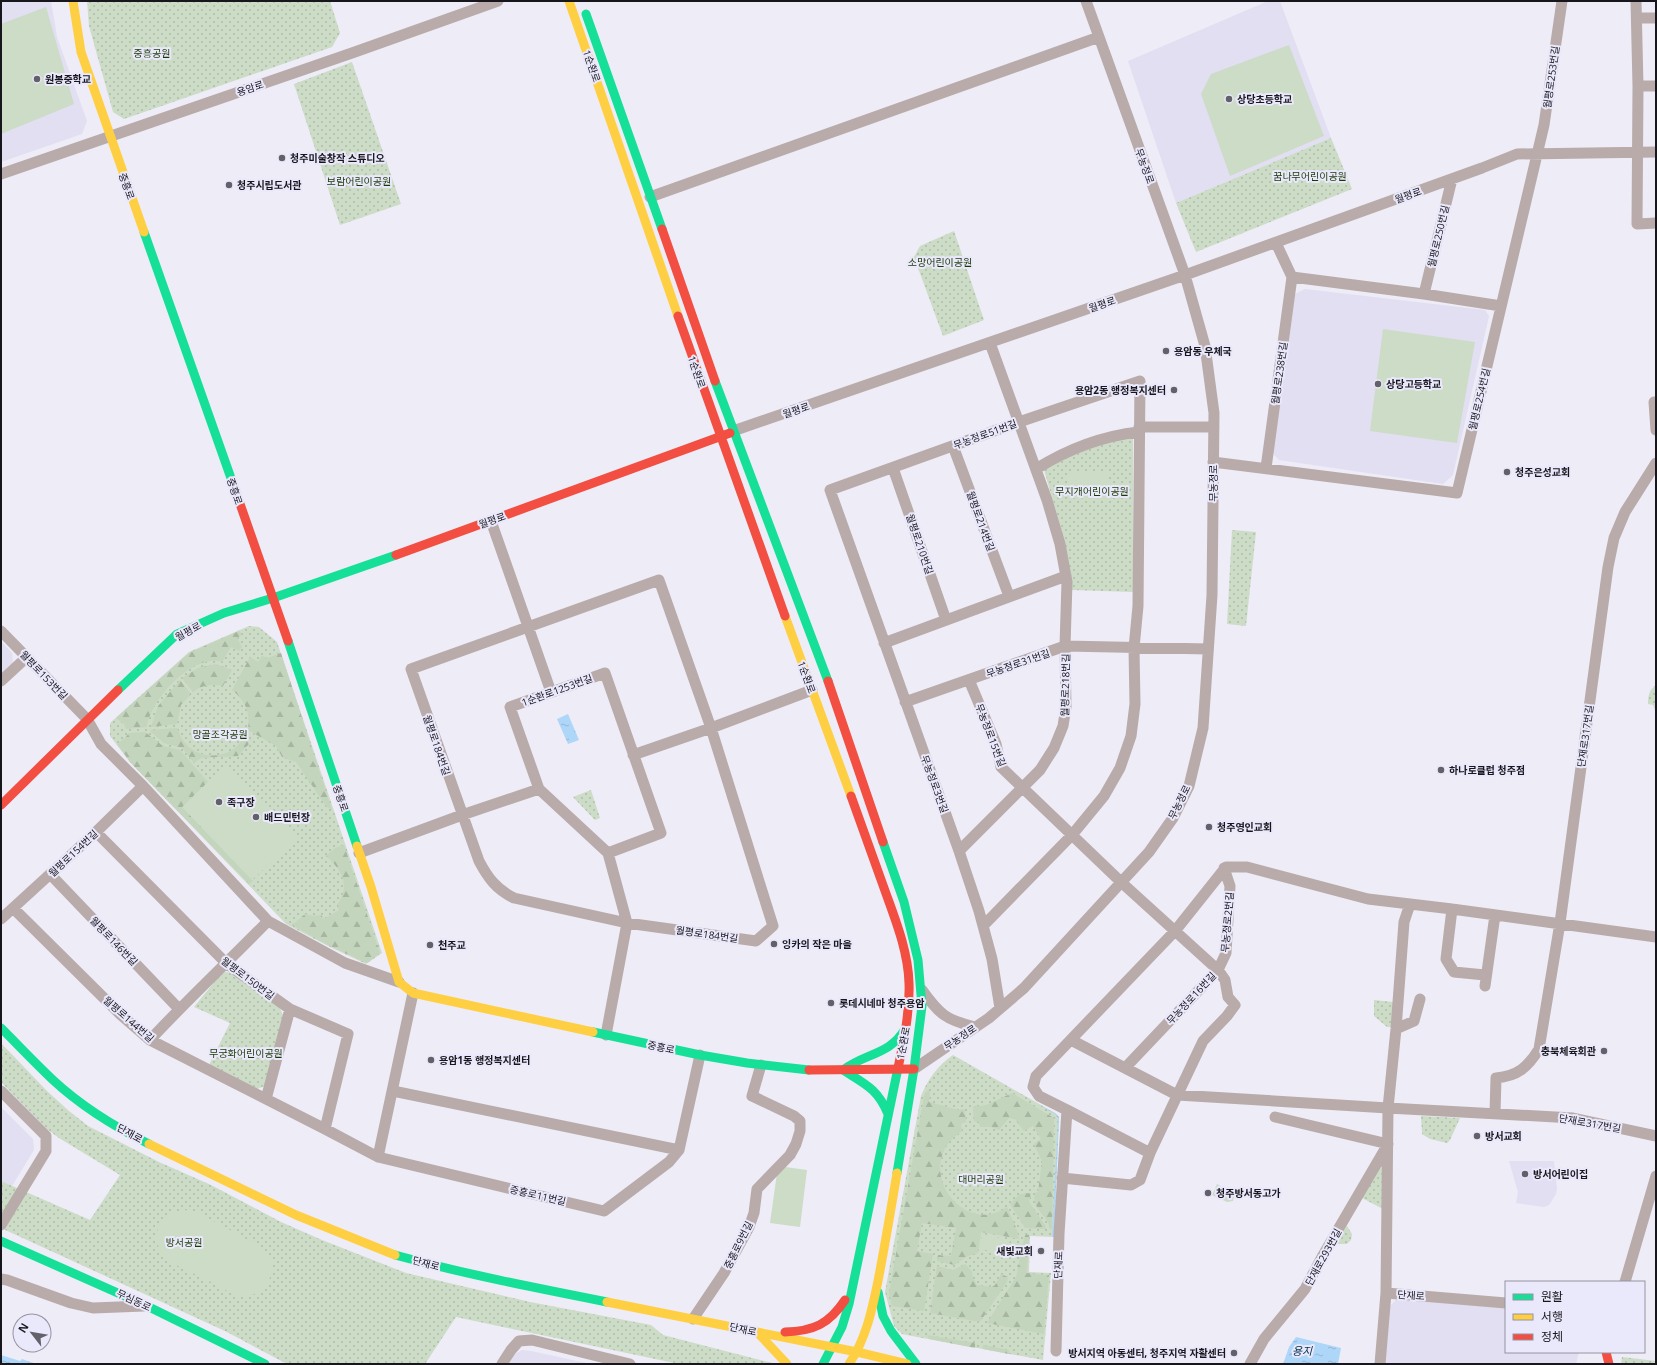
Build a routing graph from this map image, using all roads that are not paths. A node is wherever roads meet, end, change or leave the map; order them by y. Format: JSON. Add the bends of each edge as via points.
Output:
{"nodes":[{"id":1,"x":73,"y":1,"type":"edge"},
{"id":2,"x":498,"y":1,"type":"edge"},
{"id":3,"x":569,"y":1,"type":"edge"},
{"id":4,"x":1086,"y":1,"type":"edge"},
{"id":5,"x":1562,"y":1,"type":"edge"},
{"id":6,"x":1636,"y":1,"type":"edge"},
{"id":7,"x":584,"y":8,"type":"dead end"},
{"id":8,"x":1637,"y":18,"type":"junction"},
{"id":9,"x":1656,"y":18,"type":"edge"},
{"id":10,"x":1099,"y":38,"type":"junction"},
{"id":11,"x":1638,"y":86,"type":"junction"},
{"id":12,"x":1656,"y":86,"type":"edge"},
{"id":13,"x":110,"y":136,"type":"junction"},
{"id":14,"x":1656,"y":152,"type":"edge"},
{"id":15,"x":1537,"y":153,"type":"junction"},
{"id":16,"x":1638,"y":153,"type":"junction"},
{"id":17,"x":1,"y":174,"type":"edge"},
{"id":18,"x":1452,"y":179,"type":"junction"},
{"id":19,"x":650,"y":197,"type":"junction"},
{"id":20,"x":1656,"y":223,"type":"edge"},
{"id":21,"x":1276,"y":243,"type":"junction"},
{"id":22,"x":1185,"y":276,"type":"junction"},
{"id":23,"x":1292,"y":277,"type":"junction"},
{"id":24,"x":1424,"y":294,"type":"junction"},
{"id":25,"x":1501,"y":306,"type":"junction"},
{"id":26,"x":990,"y":343,"type":"junction"},
{"id":27,"x":1654,"y":402,"type":"dead end"},
{"id":28,"x":1019,"y":422,"type":"junction"},
{"id":29,"x":1214,"y":427,"type":"junction"},
{"id":30,"x":1139,"y":429,"type":"junction"},
{"id":31,"x":1656,"y":430,"type":"edge"},
{"id":32,"x":733,"y":431,"type":"junction"},
{"id":33,"x":720,"y":436,"type":"junction"},
{"id":34,"x":953,"y":446,"type":"junction"},
{"id":35,"x":1213,"y":462,"type":"junction"},
{"id":36,"x":1656,"y":463,"type":"edge"},
{"id":37,"x":893,"y":468,"type":"junction"},
{"id":38,"x":1266,"y":468,"type":"junction"},
{"id":39,"x":1036,"y":469,"type":"junction"},
{"id":40,"x":830,"y":490,"type":"joint"},
{"id":41,"x":491,"y":521,"type":"junction"},
{"id":42,"x":1066,"y":576,"type":"junction"},
{"id":43,"x":1009,"y":596,"type":"junction"},
{"id":44,"x":273,"y":598,"type":"junction"},
{"id":45,"x":946,"y":620,"type":"junction"},
{"id":46,"x":528,"y":627,"type":"junction"},
{"id":47,"x":1,"y":631,"type":"edge"},
{"id":48,"x":884,"y":643,"type":"junction"},
{"id":49,"x":1065,"y":646,"type":"junction"},
{"id":50,"x":1134,"y":648,"type":"junction"},
{"id":51,"x":1208,"y":649,"type":"junction"},
{"id":52,"x":26,"y":657,"type":"junction"},
{"id":53,"x":969,"y":680,"type":"junction"},
{"id":54,"x":1,"y":681,"type":"edge"},
{"id":55,"x":812,"y":690,"type":"junction"},
{"id":56,"x":551,"y":692,"type":"junction"},
{"id":57,"x":905,"y":702,"type":"junction"},
{"id":58,"x":87,"y":719,"type":"junction"},
{"id":59,"x":711,"y":728,"type":"junction"},
{"id":60,"x":633,"y":754,"type":"junction"},
{"id":61,"x":143,"y":786,"type":"junction"},
{"id":62,"x":1022,"y":788,"type":"junction"},
{"id":63,"x":539,"y":789,"type":"junction"},
{"id":64,"x":1,"y":805,"type":"edge"},
{"id":65,"x":462,"y":815,"type":"junction"},
{"id":66,"x":96,"y":832,"type":"junction"},
{"id":67,"x":1072,"y":835,"type":"junction"},
{"id":68,"x":959,"y":851,"type":"junction"},
{"id":69,"x":359,"y":853,"type":"junction"},
{"id":70,"x":608,"y":853,"type":"junction"},
{"id":71,"x":1224,"y":868,"type":"junction"},
{"id":72,"x":50,"y":874,"type":"junction"},
{"id":73,"x":1121,"y":882,"type":"junction"},
{"id":74,"x":1410,"y":904,"type":"junction"},
{"id":75,"x":13,"y":908,"type":"junction"},
{"id":76,"x":1452,"y":909,"type":"junction"},
{"id":77,"x":1495,"y":915,"type":"junction"},
{"id":78,"x":1,"y":920,"type":"edge"},
{"id":79,"x":268,"y":921,"type":"junction"},
{"id":80,"x":627,"y":923,"type":"junction"},
{"id":81,"x":1560,"y":923,"type":"junction"},
{"id":82,"x":983,"y":926,"type":"junction"},
{"id":83,"x":1175,"y":931,"type":"junction"},
{"id":84,"x":1656,"y":937,"type":"edge"},
{"id":85,"x":227,"y":964,"type":"junction"},
{"id":86,"x":1218,"y":970,"type":"junction"},
{"id":87,"x":399,"y":982,"type":"junction"},
{"id":88,"x":921,"y":990,"type":"junction"},
{"id":89,"x":412,"y":993,"type":"junction"},
{"id":90,"x":1420,"y":999,"type":"dead end"},
{"id":91,"x":179,"y":1008,"type":"junction"},
{"id":92,"x":1000,"y":1008,"type":"junction"},
{"id":93,"x":290,"y":1009,"type":"junction"},
{"id":94,"x":907,"y":1024,"type":"junction"},
{"id":95,"x":975,"y":1027,"type":"junction"},
{"id":96,"x":1,"y":1028,"type":"edge"},
{"id":97,"x":1396,"y":1029,"type":"junction"},
{"id":98,"x":606,"y":1035,"type":"junction"},
{"id":99,"x":150,"y":1040,"type":"junction"},
{"id":100,"x":1071,"y":1040,"type":"junction"},
{"id":101,"x":700,"y":1055,"type":"junction"},
{"id":102,"x":761,"y":1065,"type":"junction"},
{"id":103,"x":1125,"y":1068,"type":"junction"},
{"id":104,"x":898,"y":1069,"type":"junction"},
{"id":105,"x":914,"y":1069,"type":"junction"},
{"id":106,"x":843,"y":1070,"type":"junction"},
{"id":107,"x":393,"y":1090,"type":"junction"},
{"id":108,"x":1,"y":1091,"type":"edge"},
{"id":109,"x":1177,"y":1095,"type":"junction"},
{"id":110,"x":266,"y":1099,"type":"junction"},
{"id":111,"x":1388,"y":1108,"type":"junction"},
{"id":112,"x":1067,"y":1110,"type":"junction"},
{"id":113,"x":888,"y":1114,"type":"junction"},
{"id":114,"x":1495,"y":1114,"type":"junction"},
{"id":115,"x":1275,"y":1117,"type":"dead end"},
{"id":116,"x":325,"y":1129,"type":"junction"},
{"id":117,"x":1656,"y":1136,"type":"edge"},
{"id":118,"x":1388,"y":1144,"type":"junction"},
{"id":119,"x":679,"y":1150,"type":"junction"},
{"id":120,"x":1150,"y":1153,"type":"junction"},
{"id":121,"x":378,"y":1157,"type":"junction"},
{"id":122,"x":1656,"y":1176,"type":"edge"},
{"id":123,"x":1062,"y":1178,"type":"junction"},
{"id":124,"x":1,"y":1225,"type":"edge"},
{"id":125,"x":1,"y":1241,"type":"edge"},
{"id":126,"x":1,"y":1279,"type":"edge"},
{"id":127,"x":1625,"y":1281,"type":"edge"},
{"id":128,"x":853,"y":1285,"type":"junction"},
{"id":129,"x":877,"y":1286,"type":"junction"},
{"id":130,"x":1386,"y":1294,"type":"junction"},
{"id":131,"x":1505,"y":1302,"type":"edge"},
{"id":132,"x":147,"y":1306,"type":"junction"},
{"id":133,"x":693,"y":1319,"type":"junction"},
{"id":134,"x":757,"y":1332,"type":"junction"},
{"id":135,"x":831,"y":1347,"type":"junction"},
{"id":136,"x":1056,"y":1351,"type":"dead end"},
{"id":137,"x":857,"y":1352,"type":"junction"},
{"id":138,"x":1605,"y":1353,"type":"edge"},
{"id":139,"x":1605,"y":1353,"type":"edge"},
{"id":140,"x":265,"y":1364,"type":"edge"},
{"id":141,"x":502,"y":1364,"type":"edge"},
{"id":142,"x":630,"y":1364,"type":"edge"},
{"id":143,"x":787,"y":1364,"type":"edge"},
{"id":144,"x":823,"y":1364,"type":"edge"},
{"id":145,"x":849,"y":1364,"type":"edge"},
{"id":146,"x":907,"y":1364,"type":"edge"},
{"id":147,"x":916,"y":1364,"type":"edge"},
{"id":148,"x":1250,"y":1364,"type":"edge"},
{"id":149,"x":1380,"y":1364,"type":"edge"},
{"id":150,"x":1601,"y":1364,"type":"edge"},
{"id":151,"x":1609,"y":1364,"type":"edge"}],
"edges":[{"from":1,"to":13,"type":"street","name":"중흥로","via":[[82,52]]},
{"from":2,"to":13,"type":"street","name":"용암로"},
{"from":3,"to":33,"type":"street","name":"1순환로"},
{"from":4,"to":10,"type":"street","name":"무농정로"},
{"from":5,"to":15,"type":"street","name":"월평로253번길","via":[[1544,125]]},
{"from":6,"to":8,"type":"street"},
{"from":7,"to":19,"type":"street","name":"1순환로"},
{"from":8,"to":9,"type":"street"},
{"from":8,"to":11,"type":"street"},
{"from":10,"to":19,"type":"street"},
{"from":10,"to":22,"type":"street","name":"무농정로"},
{"from":11,"to":12,"type":"street"},
{"from":11,"to":16,"type":"street"},
{"from":13,"to":17,"type":"street","name":"용암로"},
{"from":13,"to":44,"type":"street","name":"중흥로"},
{"from":14,"to":16,"type":"street","name":"월평로"},
{"from":15,"to":16,"type":"street","name":"월평로"},
{"from":15,"to":18,"type":"street","name":"월평로","via":[[1517,154]]},
{"from":15,"to":25,"type":"street","name":"월평로254번길"},
{"from":16,"to":20,"type":"street","via":[[1637,224]]},
{"from":18,"to":21,"type":"street","name":"월평로"},
{"from":18,"to":24,"type":"street","name":"월평로250번길"},
{"from":19,"to":32,"type":"street","name":"1순환로"},
{"from":21,"to":22,"type":"street","name":"월평로"},
{"from":21,"to":23,"type":"street"},
{"from":22,"to":26,"type":"street","name":"월평로"},
{"from":22,"to":29,"type":"street","name":"무농정로","via":[[1205,346]]},
{"from":23,"to":24,"type":"street"},
{"from":23,"to":38,"type":"street","name":"월평로238번길"},
{"from":24,"to":25,"type":"street"},
{"from":25,"to":38,"type":"street","name":"월평로254번길","via":[[1457,493]]},
{"from":26,"to":28,"type":"street","name":"월평로218번길"},
{"from":26,"to":32,"type":"street","name":"월평로"},
{"from":27,"to":31,"type":"street"},
{"from":28,"to":30,"type":"street","name":"무농정로51번길","via":[[1140,381]]},
{"from":28,"to":34,"type":"street","name":"무농정로51번길"},
{"from":28,"to":39,"type":"street","name":"월평로218번길"},
{"from":29,"to":30,"type":"street"},
{"from":29,"to":35,"type":"street","name":"무농정로"},
{"from":30,"to":39,"type":"street","via":[[1085,444]]},
{"from":30,"to":50,"type":"street","via":[[1138,606]]},
{"from":32,"to":33,"type":"street","name":"월평로"},
{"from":32,"to":88,"type":"street","name":"1순환로","via":[[830,687],[904,902],[914,937]]},
{"from":33,"to":41,"type":"street","name":"월평로"},
{"from":33,"to":55,"type":"street","name":"1순환로"},
{"from":34,"to":37,"type":"street","name":"무농정로51번길"},
{"from":34,"to":43,"type":"street","name":"월평로214번길"},
{"from":35,"to":38,"type":"street"},
{"from":35,"to":51,"type":"street","name":"무농정로","via":[[1212,594]]},
{"from":36,"to":81,"type":"street","name":"단재로317번길","via":[[1625,512],[1614,538],[1609,560]]},
{"from":37,"to":40,"type":"street","name":"무농정로51번길"},
{"from":37,"to":45,"type":"street","name":"월평로210번길"},
{"from":39,"to":42,"type":"street","name":"월평로218번길","via":[[1060,544]]},
{"from":40,"to":48,"type":"street","name":"무농정로3번길"},
{"from":41,"to":44,"type":"street","name":"월평로"},
{"from":41,"to":46,"type":"street"},
{"from":42,"to":43,"type":"street"},
{"from":42,"to":49,"type":"street","name":"월평로218번길"},
{"from":43,"to":45,"type":"street"},
{"from":44,"to":58,"type":"street","name":"월평로","via":[[224,613],[177,634]]},
{"from":44,"to":69,"type":"street","name":"중흥로"},
{"from":45,"to":48,"type":"street"},
{"from":46,"to":56,"type":"street"},
{"from":46,"to":59,"type":"street","name":"월평로184번길","via":[[659,580]]},
{"from":46,"to":65,"type":"street","name":"월평로184번길","via":[[411,669]]},
{"from":47,"to":52,"type":"street","name":"월평로153번길"},
{"from":48,"to":57,"type":"street","name":"무농정로3번길"},
{"from":49,"to":50,"type":"street","name":"무농정로31번길"},
{"from":49,"to":53,"type":"street","name":"무농정로31번길"},
{"from":49,"to":62,"type":"street","name":"월평로218번길","via":[[1066,707],[1063,726],[1054,748],[1040,770]]},
{"from":50,"to":51,"type":"street","name":"무농정로31번길"},
{"from":50,"to":67,"type":"street","via":[[1135,704],[1129,741],[1120,768],[1104,796]]},
{"from":51,"to":73,"type":"street","name":"무농정로","via":[[1203,728],[1189,786],[1173,818],[1149,852]]},
{"from":52,"to":54,"type":"street"},
{"from":52,"to":58,"type":"street","name":"월평로153번길"},
{"from":53,"to":57,"type":"street","name":"무농정로31번길"},
{"from":53,"to":62,"type":"street","name":"무농정로15번길","via":[[996,744],[1001,767]]},
{"from":55,"to":59,"type":"street"},
{"from":55,"to":94,"type":"street","name":"1순환로","via":[[904,947],[909,983]]},
{"from":56,"to":60,"type":"street","name":"1순환로1253번길","via":[[605,673]]},
{"from":56,"to":63,"type":"street","name":"1순환로1253번길","via":[[510,707]]},
{"from":57,"to":68,"type":"street","name":"무농정로3번길"},
{"from":58,"to":61,"type":"street","name":"월평로153번길","via":[[101,744]]},
{"from":58,"to":64,"type":"street","name":"월평로"},
{"from":59,"to":60,"type":"street"},
{"from":59,"to":80,"type":"street","name":"월평로184번길","via":[[773,926],[756,941]]},
{"from":60,"to":70,"type":"street","name":"1순환로1253번길","via":[[660,832]]},
{"from":61,"to":66,"type":"street","name":"월평로154번길"},
{"from":61,"to":79,"type":"street","name":"월평로153번길"},
{"from":62,"to":67,"type":"street","name":"무농정로15번길"},
{"from":62,"to":68,"type":"street","name":"월평로218번길"},
{"from":63,"to":65,"type":"street"},
{"from":63,"to":70,"type":"street","name":"1순환로1253번길"},
{"from":65,"to":69,"type":"street"},
{"from":65,"to":80,"type":"street","name":"월평로184번길","via":[[485,873],[504,893],[514,898]]},
{"from":66,"to":72,"type":"street","name":"월평로154번길"},
{"from":66,"to":85,"type":"street","name":"월평로150번길"},
{"from":67,"to":73,"type":"street","name":"무농정로15번길"},
{"from":67,"to":82,"type":"street"},
{"from":68,"to":82,"type":"street","name":"무농정로3번길"},
{"from":69,"to":87,"type":"street","name":"중흥로"},
{"from":70,"to":80,"type":"street"},
{"from":71,"to":74,"type":"street","via":[[1247,867],[1368,900]]},
{"from":71,"to":83,"type":"street","name":"무농정로2번길"},
{"from":71,"to":86,"type":"street","name":"무농정로2번길","via":[[1230,886],[1226,953]]},
{"from":72,"to":75,"type":"street","name":"월평로154번길"},
{"from":72,"to":91,"type":"street","name":"월평로146번길"},
{"from":73,"to":83,"type":"street","name":"무농정로16번길"},
{"from":73,"to":92,"type":"street","name":"무농정로","via":[[1024,988]]},
{"from":74,"to":76,"type":"street"},
{"from":74,"to":97,"type":"street","via":[[1404,922]]},
{"from":75,"to":78,"type":"street","name":"월평로154번길"},
{"from":75,"to":99,"type":"street","name":"월평로144번길","via":[[120,1014]]},
{"from":76,"to":77,"type":"street"},
{"from":76,"to":77,"type":"street","via":[[1446,959],[1454,972],[1485,981]]},
{"from":77,"to":81,"type":"street"},
{"from":79,"to":85,"type":"street"},
{"from":79,"to":87,"type":"street","name":"월평로153번길","via":[[345,963]]},
{"from":80,"to":98,"type":"street"},
{"from":81,"to":84,"type":"street"},
{"from":81,"to":114,"type":"street","name":"단재로317번길","via":[[1539,1049],[1530,1063],[1515,1073],[1496,1078]]},
{"from":82,"to":92,"type":"street","name":"무농정로3번길","via":[[992,959]]},
{"from":83,"to":86,"type":"street","name":"무농정로16번길"},
{"from":83,"to":100,"type":"street"},
{"from":85,"to":91,"type":"street"},
{"from":85,"to":93,"type":"street","name":"월평로150번길"},
{"from":86,"to":103,"type":"street","name":"무농정로16번길"},
{"from":86,"to":109,"type":"street","via":[[1225,980],[1228,997],[1235,1005],[1203,1041]]},
{"from":87,"to":89,"type":"street"},
{"from":88,"to":95,"type":"street","via":[[942,1016]]},
{"from":88,"to":105,"type":"street","name":"1순환로","via":[[922,1006]]},
{"from":89,"to":98,"type":"street","name":"중흥로"},
{"from":89,"to":107,"type":"street"},
{"from":90,"to":97,"type":"street","via":[[1414,1021]]},
{"from":91,"to":99,"type":"street"},
{"from":92,"to":95,"type":"street","name":"무농정로"},
{"from":93,"to":110,"type":"street"},
{"from":93,"to":116,"type":"street","name":"월평로150번길","via":[[348,1034]]},
{"from":94,"to":104,"type":"street","name":"1순환로"},
{"from":94,"to":106,"type":"street","via":[[902,1034],[888,1049],[855,1062]]},
{"from":95,"to":105,"type":"street","name":"무농정로"},
{"from":96,"to":133,"type":"street","name":"단재로","via":[[53,1080],[107,1121],[223,1180],[345,1236],[391,1254],[443,1268]]},
{"from":97,"to":111,"type":"street"},
{"from":98,"to":101,"type":"street","name":"중흥로"},
{"from":99,"to":110,"type":"street","name":"월평로144번길"},
{"from":100,"to":103,"type":"street"},
{"from":100,"to":112,"type":"street","via":[[1036,1076],[1033,1087],[1039,1096]]},
{"from":101,"to":102,"type":"street","name":"중흥로"},
{"from":101,"to":119,"type":"street"},
{"from":102,"to":106,"type":"street","name":"중흥로","via":[[809,1070]]},
{"from":102,"to":133,"type":"street","name":"중흥로9번길","via":[[752,1096],[800,1121],[796,1144],[790,1155],[758,1189],[749,1227],[724,1273]]},
{"from":103,"to":109,"type":"street"},
{"from":104,"to":105,"type":"street","name":"중흥로"},
{"from":104,"to":106,"type":"street","name":"중흥로"},
{"from":104,"to":113,"type":"street","name":"1순환로"},
{"from":105,"to":129,"type":"street","name":"1순환로"},
{"from":106,"to":113,"type":"street","via":[[865,1081],[874,1089]]},
{"from":107,"to":119,"type":"street"},
{"from":107,"to":121,"type":"street"},
{"from":108,"to":124,"type":"street","via":[[46,1136],[46,1151]]},
{"from":109,"to":111,"type":"street"},
{"from":109,"to":120,"type":"street"},
{"from":110,"to":116,"type":"street","name":"월평로144번길"},
{"from":111,"to":114,"type":"street"},
{"from":111,"to":118,"type":"street"},
{"from":112,"to":120,"type":"street"},
{"from":112,"to":123,"type":"street"},
{"from":113,"to":128,"type":"street","name":"1순환로"},
{"from":114,"to":117,"type":"street","name":"단재로317번길","via":[[1573,1118]]},
{"from":115,"to":118,"type":"street"},
{"from":116,"to":121,"type":"street","name":"월평로144번길"},
{"from":118,"to":130,"type":"street"},
{"from":118,"to":148,"type":"street","name":"단재로293번길","via":[[1305,1289],[1264,1339]]},
{"from":119,"to":121,"type":"street","name":"중흥로11번길","via":[[669,1162],[604,1211]]},
{"from":120,"to":123,"type":"street","via":[[1140,1180],[1131,1185]]},
{"from":122,"to":127,"type":"street"},
{"from":123,"to":136,"type":"street","name":"단재로"},
{"from":125,"to":132,"type":"street","name":"무심동로"},
{"from":126,"to":132,"type":"street","via":[[93,1308]]},
{"from":128,"to":134,"type":"street","via":[[836,1315],[819,1325],[798,1332]]},
{"from":128,"to":135,"type":"street","name":"1순환로","via":[[842,1327]]},
{"from":129,"to":137,"type":"street","name":"1순환로","via":[[870,1318]]},
{"from":129,"to":147,"type":"street","via":[[883,1316],[890,1331]]},
{"from":130,"to":131,"type":"street","name":"단재로"},
{"from":130,"to":149,"type":"street","name":"단재로"},
{"from":132,"to":140,"type":"street","name":"무심동로"},
{"from":133,"to":134,"type":"street","name":"단재로"},
{"from":134,"to":135,"type":"street","name":"단재로"},
{"from":134,"to":143,"type":"street"},
{"from":135,"to":137,"type":"street","name":"단재로"},
{"from":135,"to":144,"type":"street","name":"1순환로"},
{"from":137,"to":145,"type":"street","name":"1순환로"},
{"from":137,"to":146,"type":"street","name":"단재로"},
{"from":138,"to":150,"type":"street"},
{"from":139,"to":151,"type":"street"},
{"from":141,"to":142,"type":"street","via":[[519,1341],[532,1340]]}]}
